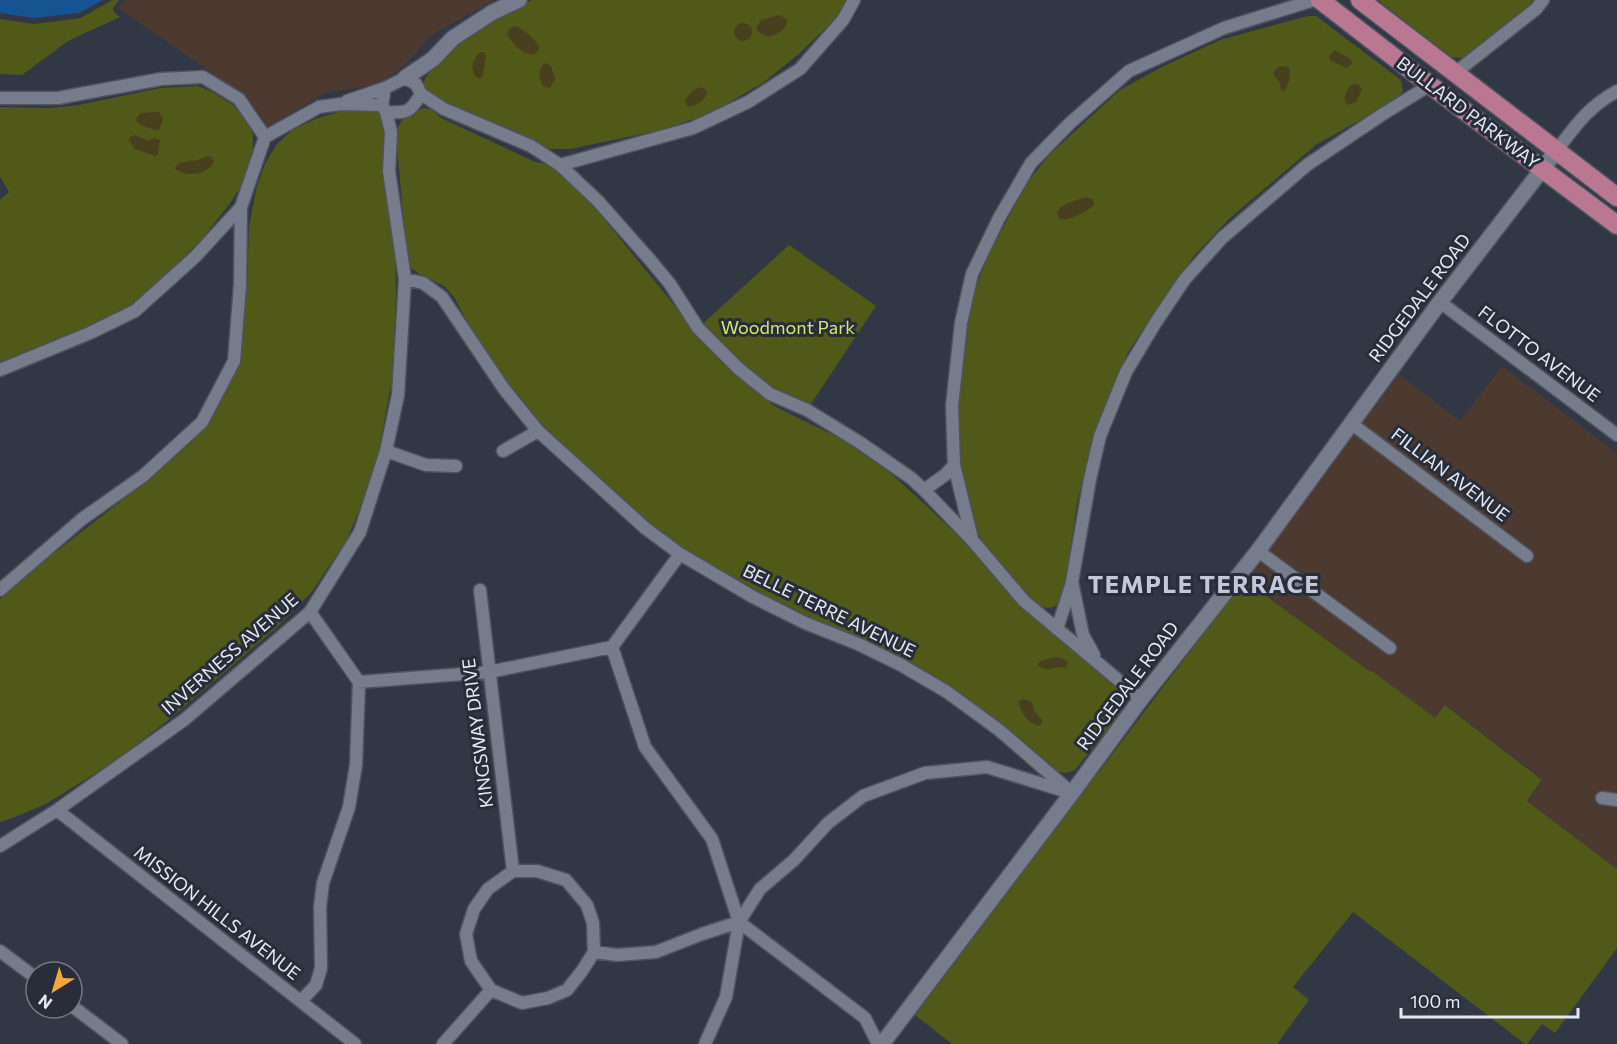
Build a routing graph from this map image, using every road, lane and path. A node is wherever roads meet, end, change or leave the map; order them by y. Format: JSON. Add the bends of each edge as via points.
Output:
{"nodes":[{"id":1,"x":519,"y":0,"type":"edge"},
{"id":2,"x":854,"y":0,"type":"edge"},
{"id":3,"x":1314,"y":0,"type":"edge"},
{"id":4,"x":1320,"y":0,"type":"edge"},
{"id":5,"x":1360,"y":0,"type":"edge"},
{"id":6,"x":1544,"y":0,"type":"edge"},
{"id":7,"x":1455,"y":73,"type":"junction"},
{"id":8,"x":414,"y":85,"type":"junction"},
{"id":9,"x":1430,"y":85,"type":"junction"},
{"id":10,"x":385,"y":88,"type":"junction"},
{"id":11,"x":1617,"y":90,"type":"edge"},
{"id":12,"x":0,"y":98,"type":"edge"},
{"id":13,"x":341,"y":104,"type":"junction"},
{"id":14,"x":414,"y":106,"type":"junction"},
{"id":15,"x":384,"y":109,"type":"junction"},
{"id":16,"x":444,"y":109,"type":"junction"},
{"id":17,"x":403,"y":113,"type":"junction"},
{"id":18,"x":390,"y":132,"type":"junction"},
{"id":19,"x":265,"y":137,"type":"junction"},
{"id":20,"x":1557,"y":150,"type":"junction"},
{"id":21,"x":560,"y":165,"type":"junction"},
{"id":22,"x":1542,"y":169,"type":"junction"},
{"id":23,"x":1617,"y":197,"type":"edge"},
{"id":24,"x":241,"y":207,"type":"junction"},
{"id":25,"x":1617,"y":225,"type":"edge"},
{"id":26,"x":405,"y":279,"type":"junction"},
{"id":27,"x":1440,"y":302,"type":"junction"},
{"id":28,"x":0,"y":370,"type":"edge"},
{"id":29,"x":1352,"y":424,"type":"junction"},
{"id":30,"x":538,"y":431,"type":"junction"},
{"id":31,"x":1617,"y":435,"type":"edge"},
{"id":32,"x":386,"y":451,"type":"junction"},
{"id":33,"x":503,"y":451,"type":"dead end"},
{"id":34,"x":954,"y":465,"type":"junction"},
{"id":35,"x":456,"y":466,"type":"dead end"},
{"id":36,"x":924,"y":490,"type":"junction"},
{"id":37,"x":973,"y":541,"type":"junction"},
{"id":38,"x":1258,"y":551,"type":"junction"},
{"id":39,"x":680,"y":554,"type":"junction"},
{"id":40,"x":1527,"y":556,"type":"dead end"},
{"id":41,"x":1072,"y":582,"type":"junction"},
{"id":42,"x":0,"y":590,"type":"edge"},
{"id":43,"x":480,"y":590,"type":"dead end"},
{"id":44,"x":310,"y":612,"type":"junction"},
{"id":45,"x":1057,"y":628,"type":"junction"},
{"id":46,"x":612,"y":647,"type":"junction"},
{"id":47,"x":1390,"y":648,"type":"dead end"},
{"id":48,"x":1099,"y":663,"type":"junction"},
{"id":49,"x":489,"y":672,"type":"junction"},
{"id":50,"x":359,"y":682,"type":"junction"},
{"id":51,"x":1141,"y":699,"type":"junction"},
{"id":52,"x":1072,"y":793,"type":"junction"},
{"id":53,"x":1602,"y":798,"type":"dead end"},
{"id":54,"x":1617,"y":800,"type":"edge"},
{"id":55,"x":57,"y":810,"type":"junction"},
{"id":56,"x":1,"y":844,"type":"edge"},
{"id":57,"x":513,"y":871,"type":"junction"},
{"id":58,"x":739,"y":922,"type":"junction"},
{"id":59,"x":0,"y":951,"type":"edge"},
{"id":60,"x":594,"y":952,"type":"junction"},
{"id":61,"x":24,"y":969,"type":"edge"},
{"id":62,"x":490,"y":990,"type":"junction"},
{"id":63,"x":301,"y":1001,"type":"junction"},
{"id":64,"x":84,"y":1015,"type":"edge"},
{"id":65,"x":122,"y":1044,"type":"edge"},
{"id":66,"x":355,"y":1044,"type":"edge"},
{"id":67,"x":443,"y":1044,"type":"edge"},
{"id":68,"x":705,"y":1044,"type":"edge"},
{"id":69,"x":880,"y":1044,"type":"edge"}],
"edges":[{"from":1,"to":8,"type":"street","via":[[453,38]]},
{"from":2,"to":21,"type":"street","via":[[843,20],[800,69],[748,102],[693,129]]},
{"from":3,"to":34,"type":"street","via":[[1224,28],[1130,71],[1031,163],[972,274],[961,323],[952,406]]},
{"from":4,"to":9,"type":"main road","name":"BULLARD PARKWAY"},
{"from":5,"to":7,"type":"main road","name":"BULLARD PARKWAY"},
{"from":6,"to":7,"type":"street"},
{"from":7,"to":20,"type":"main road","name":"BULLARD PARKWAY"},
{"from":8,"to":10,"type":"street"},
{"from":8,"to":14,"type":"street"},
{"from":8,"to":16,"type":"street"},
{"from":9,"to":22,"type":"main road","name":"BULLARD PARKWAY"},
{"from":9,"to":41,"type":"street","via":[[1307,165],[1222,238],[1185,279],[1126,372],[1100,436]]},
{"from":10,"to":13,"type":"street"},
{"from":10,"to":15,"type":"street"},
{"from":11,"to":20,"type":"street","via":[[1579,121]]},
{"from":12,"to":19,"type":"street","via":[[58,98],[161,79],[202,77],[239,99]]},
{"from":13,"to":15,"type":"street"},
{"from":13,"to":19,"type":"street","via":[[320,107]]},
{"from":14,"to":16,"type":"street"},
{"from":14,"to":17,"type":"street"},
{"from":15,"to":17,"type":"street"},
{"from":15,"to":18,"type":"street","name":"INVERNESS AVENUE"},
{"from":16,"to":21,"type":"street","via":[[531,146]]},
{"from":17,"to":18,"type":"street"},
{"from":18,"to":26,"type":"street","name":"INVERNESS AVENUE","via":[[389,171]]},
{"from":19,"to":24,"type":"street"},
{"from":20,"to":22,"type":"street","name":"RIDGEDALE ROAD"},
{"from":20,"to":23,"type":"main road","name":"BULLARD PARKWAY"},
{"from":21,"to":36,"type":"street","via":[[651,261],[698,328],[739,369],[770,394],[807,410],[859,442]]},
{"from":22,"to":25,"type":"main road","name":"BULLARD PARKWAY"},
{"from":22,"to":27,"type":"street","name":"RIDGEDALE ROAD"},
{"from":24,"to":28,"type":"street","via":[[195,257],[135,311]]},
{"from":24,"to":42,"type":"street","via":[[234,361],[202,422],[143,477],[82,519]]},
{"from":26,"to":30,"type":"street","name":"BELLE TERRE AVENUE","via":[[423,283],[442,297],[504,389]]},
{"from":26,"to":32,"type":"street","name":"INVERNESS AVENUE","via":[[398,395]]},
{"from":27,"to":29,"type":"street","name":"RIDGEDALE ROAD"},
{"from":27,"to":31,"type":"street","name":"FLOTTO AVENUE"},
{"from":29,"to":38,"type":"street","name":"RIDGEDALE ROAD"},
{"from":29,"to":40,"type":"street","name":"FILLIAN AVENUE"},
{"from":30,"to":33,"type":"street"},
{"from":30,"to":39,"type":"street","name":"BELLE TERRE AVENUE","via":[[609,497]]},
{"from":32,"to":35,"type":"street","via":[[426,465]]},
{"from":32,"to":44,"type":"street","name":"INVERNESS AVENUE","via":[[360,532]]},
{"from":34,"to":36,"type":"street"},
{"from":34,"to":37,"type":"street"},
{"from":36,"to":37,"type":"street"},
{"from":37,"to":45,"type":"street","via":[[1024,602]]},
{"from":38,"to":47,"type":"street"},
{"from":38,"to":51,"type":"street","name":"RIDGEDALE ROAD"},
{"from":39,"to":46,"type":"street"},
{"from":39,"to":52,"type":"street","name":"BELLE TERRE AVENUE","via":[[753,597],[858,644],[948,692]]},
{"from":41,"to":45,"type":"street"},
{"from":41,"to":48,"type":"street","via":[[1083,635]]},
{"from":43,"to":49,"type":"street","name":"KINGSWAY DRIVE"},
{"from":44,"to":50,"type":"street"},
{"from":44,"to":55,"type":"street","name":"INVERNESS AVENUE","via":[[184,720]]},
{"from":45,"to":48,"type":"street"},
{"from":46,"to":49,"type":"street"},
{"from":46,"to":58,"type":"street","via":[[645,747],[712,839]]},
{"from":48,"to":51,"type":"street"},
{"from":49,"to":50,"type":"street"},
{"from":49,"to":57,"type":"street","name":"KINGSWAY DRIVE"},
{"from":50,"to":63,"type":"street","via":[[356,765],[349,807],[323,883],[321,968],[316,985]]},
{"from":51,"to":52,"type":"street","name":"RIDGEDALE ROAD"},
{"from":52,"to":58,"type":"street","via":[[987,767],[925,773],[863,796],[828,823],[760,889]]},
{"from":52,"to":69,"type":"street","name":"RIDGEDALE ROAD"},
{"from":53,"to":54,"type":"street"},
{"from":55,"to":56,"type":"street","name":"INVERNESS AVENUE"},
{"from":55,"to":63,"type":"street","name":"MISSION HILLS AVENUE"},
{"from":57,"to":60,"type":"street","via":[[537,871],[566,880],[587,905],[593,923]]},
{"from":57,"to":62,"type":"street","via":[[488,889],[474,909],[466,934],[471,961]]},
{"from":58,"to":60,"type":"street","via":[[656,952]]},
{"from":58,"to":68,"type":"street","via":[[726,997]]},
{"from":58,"to":69,"type":"street","via":[[865,1018]]},
{"from":59,"to":61,"type":"street"},
{"from":60,"to":62,"type":"street","via":[[567,990],[548,998],[522,1003]]},
{"from":62,"to":67,"type":"street"},
{"from":63,"to":66,"type":"street","name":"MISSION HILLS AVENUE"},
{"from":64,"to":65,"type":"street"}]}
